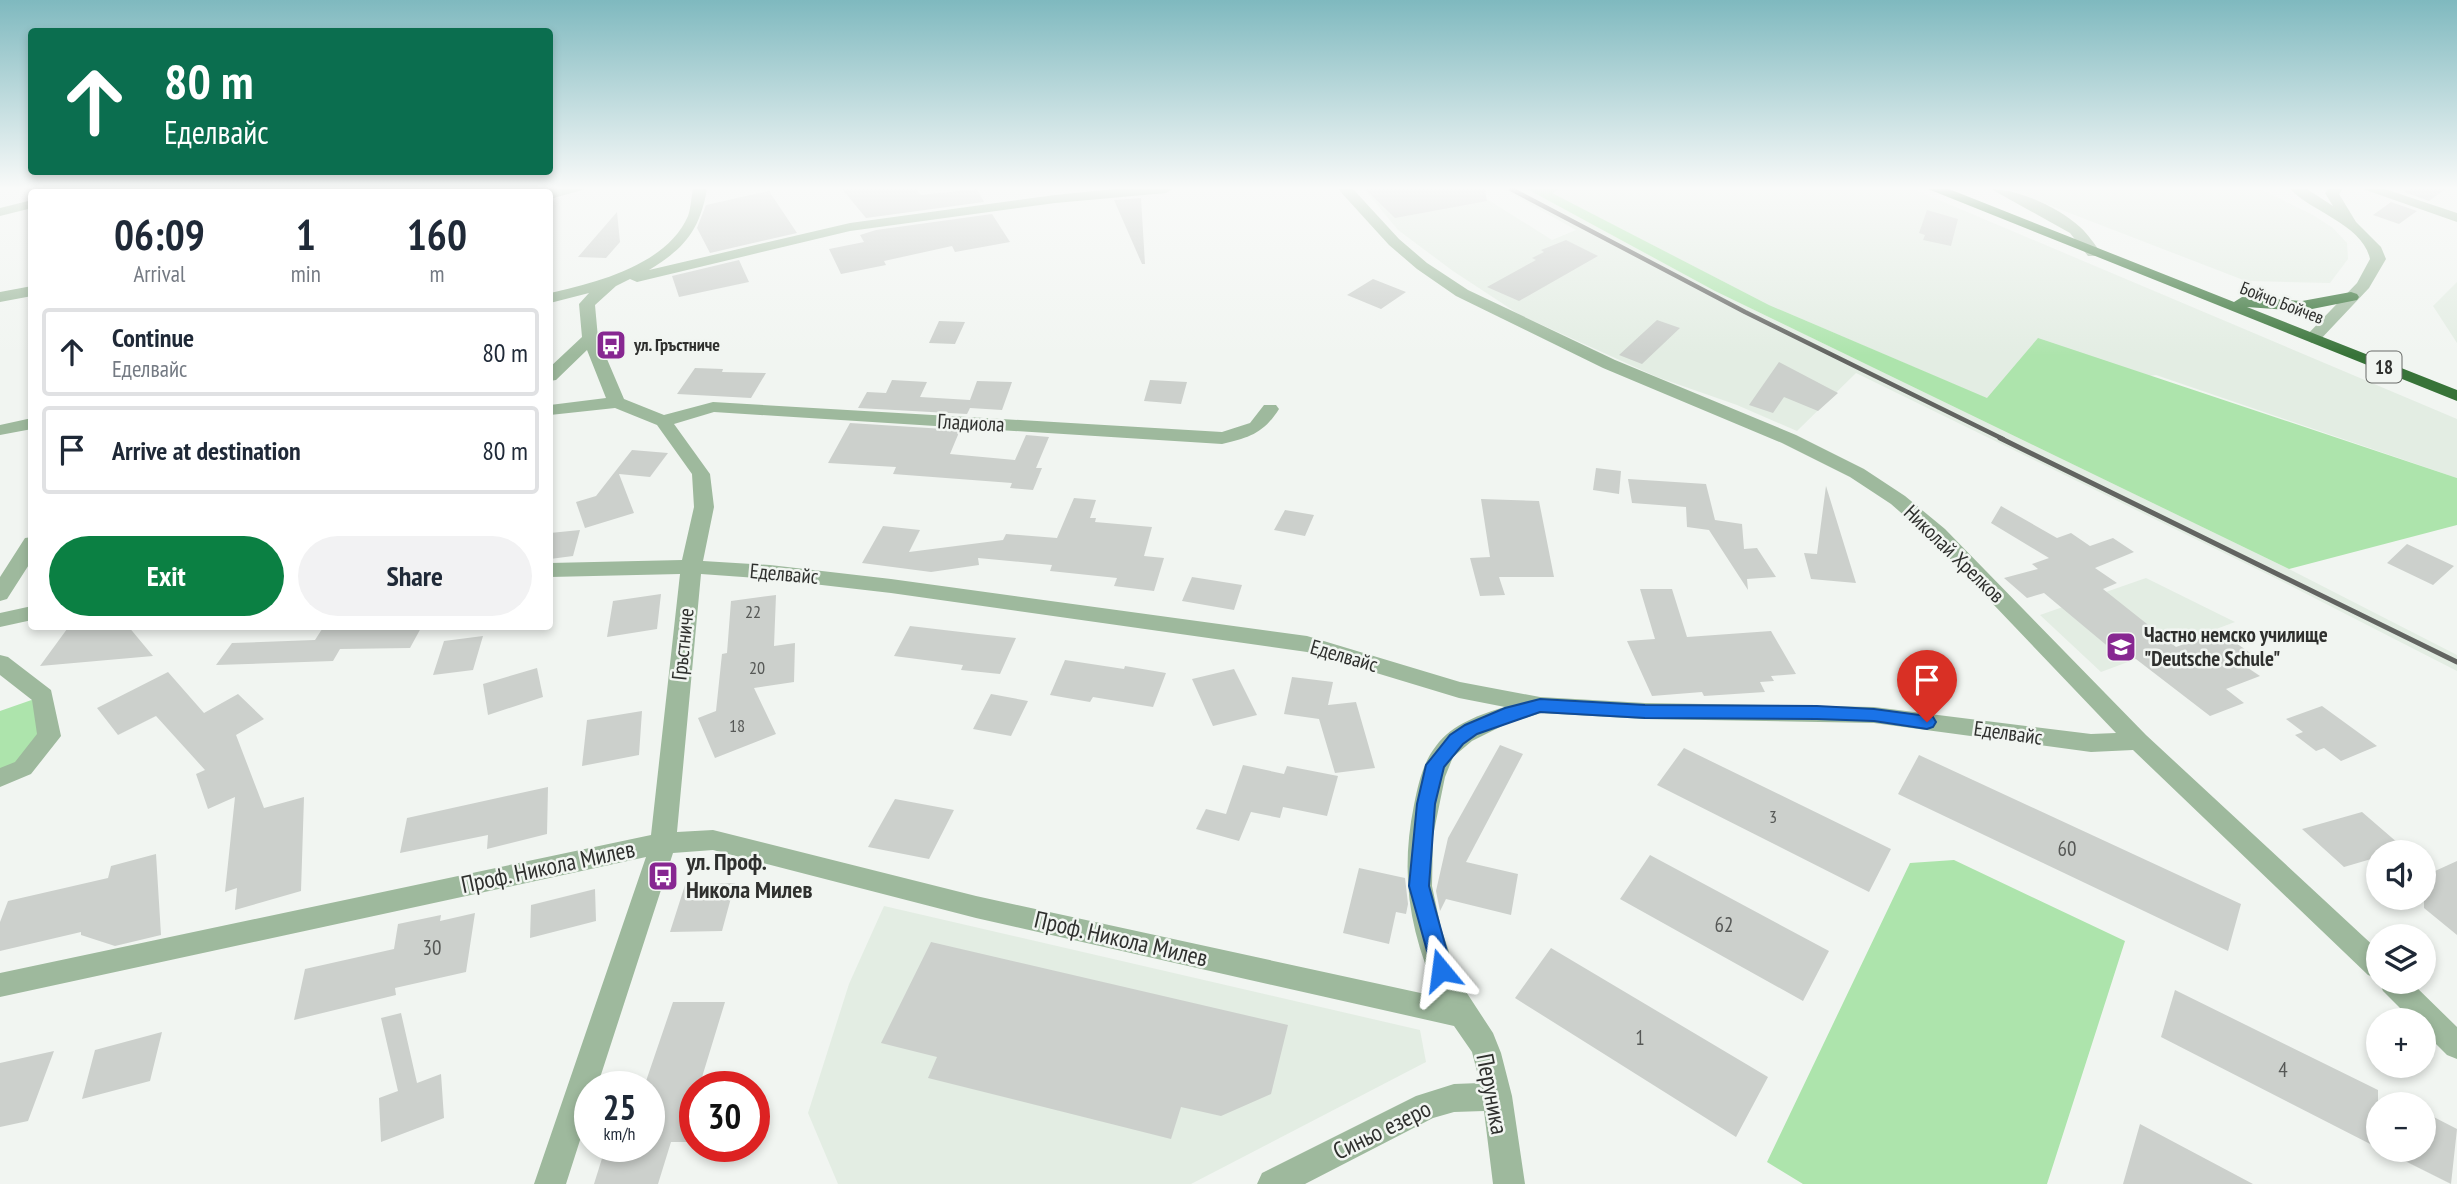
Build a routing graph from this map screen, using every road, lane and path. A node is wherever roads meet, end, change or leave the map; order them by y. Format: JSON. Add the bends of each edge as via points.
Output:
{"nodes":[{"id":1,"x":676,"y":244,"type":"edge"},
{"id":2,"x":780,"y":244,"type":"edge"},
{"id":3,"x":1397,"y":244,"type":"edge"},
{"id":4,"x":2071,"y":244,"type":"edge"},
{"id":5,"x":2087,"y":244,"type":"edge"},
{"id":6,"x":2372,"y":244,"type":"edge"},
{"id":7,"x":2093,"y":253,"type":"junction"},
{"id":8,"x":610,"y":284,"type":"junction"},
{"id":9,"x":28,"y":292,"type":"edge"},
{"id":10,"x":0,"y":297,"type":"edge"},
{"id":11,"x":553,"y":297,"type":"edge"},
{"id":12,"x":2351,"y":297,"type":"junction"},
{"id":13,"x":2212,"y":299,"type":"junction"},
{"id":14,"x":590,"y":338,"type":"junction"},
{"id":15,"x":2312,"y":338,"type":"junction"},
{"id":16,"x":553,"y":373,"type":"edge"},
{"id":17,"x":2457,"y":396,"type":"edge"},
{"id":18,"x":617,"y":402,"type":"junction"},
{"id":19,"x":1270,"y":409,"type":"dead end"},
{"id":20,"x":553,"y":410,"type":"edge"},
{"id":21,"x":663,"y":421,"type":"junction"},
{"id":22,"x":28,"y":424,"type":"edge"},
{"id":23,"x":0,"y":430,"type":"edge"},
{"id":24,"x":28,"y":549,"type":"edge"},
{"id":25,"x":691,"y":567,"type":"junction"},
{"id":26,"x":553,"y":570,"type":"edge"},
{"id":27,"x":0,"y":594,"type":"edge"},
{"id":28,"x":28,"y":614,"type":"edge"},
{"id":29,"x":0,"y":620,"type":"edge"},
{"id":30,"x":0,"y":663,"type":"edge"},
{"id":31,"x":1540,"y":705,"type":"junction"},
{"id":32,"x":2138,"y":741,"type":"junction"},
{"id":33,"x":0,"y":778,"type":"edge"},
{"id":34,"x":663,"y":843,"type":"junction"},
{"id":35,"x":2366,"y":956,"type":"edge"},
{"id":36,"x":0,"y":985,"type":"edge"},
{"id":37,"x":2405,"y":994,"type":"edge"},
{"id":38,"x":1463,"y":1015,"type":"junction"},
{"id":39,"x":2457,"y":1046,"type":"edge"},
{"id":40,"x":1497,"y":1096,"type":"junction"},
{"id":41,"x":550,"y":1184,"type":"edge"},
{"id":42,"x":1273,"y":1184,"type":"edge"},
{"id":43,"x":1509,"y":1184,"type":"edge"}],
"edges":[{"from":1,"to":8,"type":"street"},
{"from":2,"to":8,"type":"street"},
{"from":3,"to":32,"type":"street","name":"Николай Хрелков","via":[[1462,293],[1609,364],[1789,439],[1857,473],[1898,500],[1938,534]]},
{"from":4,"to":7,"type":"highway","name":"Бойчо Бойчев","number":"18"},
{"from":5,"to":7,"type":"street"},
{"from":6,"to":12,"type":"street","via":[[2378,259]]},
{"from":7,"to":13,"type":"highway","name":"Бойчо Бойчев","number":"18"},
{"from":8,"to":11,"type":"street"},
{"from":8,"to":14,"type":"street","via":[[587,304]]},
{"from":9,"to":10,"type":"street"},
{"from":12,"to":13,"type":"highway","via":[[2302,306]]},
{"from":12,"to":15,"type":"street"},
{"from":13,"to":15,"type":"highway","name":"Бойчо Бойчев","number":"18"},
{"from":14,"to":16,"type":"street"},
{"from":14,"to":18,"type":"street"},
{"from":15,"to":17,"type":"highway","name":"Бойчо Бойчев","number":"18"},
{"from":18,"to":20,"type":"street"},
{"from":18,"to":21,"type":"street"},
{"from":19,"to":21,"type":"street","name":"Гладиола","via":[[1260,426],[1223,438],[713,407]]},
{"from":21,"to":25,"type":"street","name":"Гръстниче","via":[[701,474],[704,507]]},
{"from":22,"to":23,"type":"street"},
{"from":24,"to":27,"type":"street"},
{"from":25,"to":26,"type":"street","name":"Еделвайс"},
{"from":25,"to":31,"type":"street","name":"Еделвайс","via":[[891,586],[1307,644],[1459,690]]},
{"from":25,"to":34,"type":"street","name":"Гръстниче"},
{"from":28,"to":29,"type":"street"},
{"from":30,"to":33,"type":"street","via":[[43,696],[49,736],[23,768]]},
{"from":31,"to":32,"type":"street","name":"Еделвайс","via":[[1874,715],[2091,743]]},
{"from":31,"to":38,"type":"street","name":"Перуника","via":[[1457,739],[1436,765],[1426,804],[1419,886],[1441,970]]},
{"from":32,"to":35,"type":"street","name":"Николай Хрелков"},
{"from":34,"to":36,"type":"street","name":"Проф. Никола Милев"},
{"from":34,"to":38,"type":"street","name":"Проф. Никола Милев","via":[[713,840],[976,907]]},
{"from":34,"to":41,"type":"street","name":"Гръстниче"},
{"from":37,"to":39,"type":"street"},
{"from":38,"to":40,"type":"street","name":"Перуника","via":[[1485,1048]]},
{"from":40,"to":42,"type":"street","name":"Синьо езеро","via":[[1454,1098],[1427,1106]]},
{"from":40,"to":43,"type":"street","name":"Перуника"}]}
